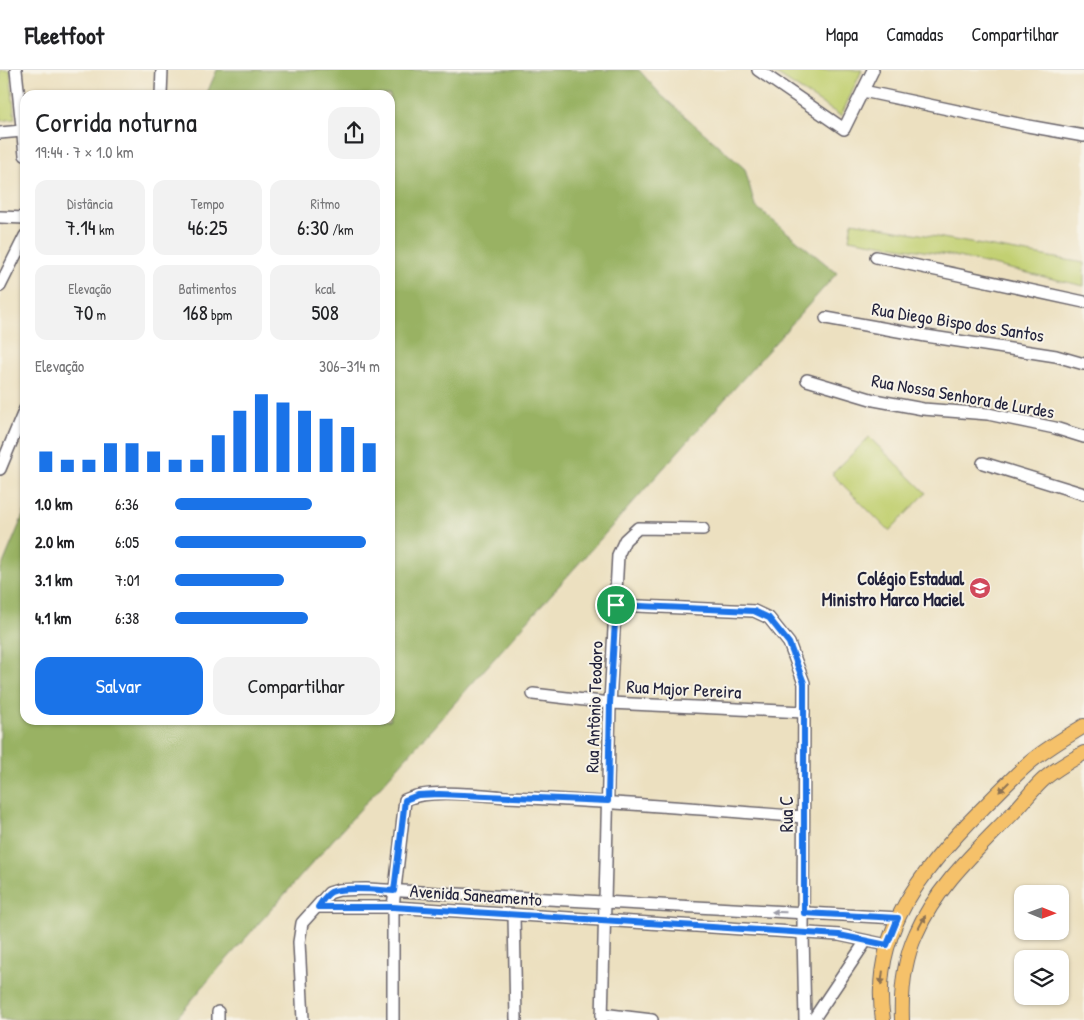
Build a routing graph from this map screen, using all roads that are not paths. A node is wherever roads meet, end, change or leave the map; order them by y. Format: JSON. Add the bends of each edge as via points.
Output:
{"nodes":[{"id":1,"x":16,"y":70,"type":"edge"},
{"id":2,"x":162,"y":70,"type":"edge"},
{"id":3,"x":758,"y":70,"type":"edge"},
{"id":4,"x":873,"y":70,"type":"edge"},
{"id":5,"x":161,"y":90,"type":"edge"},
{"id":6,"x":863,"y":91,"type":"junction"},
{"id":7,"x":20,"y":111,"type":"edge"},
{"id":8,"x":20,"y":131,"type":"edge"},
{"id":9,"x":0,"y":133,"type":"edge"},
{"id":10,"x":1084,"y":136,"type":"edge"},
{"id":11,"x":0,"y":216,"type":"edge"},
{"id":12,"x":20,"y":218,"type":"edge"},
{"id":13,"x":20,"y":246,"type":"edge"},
{"id":14,"x":876,"y":257,"type":"dead end"},
{"id":15,"x":0,"y":286,"type":"edge"},
{"id":16,"x":1084,"y":302,"type":"edge"},
{"id":17,"x":826,"y":318,"type":"dead end"},
{"id":18,"x":1084,"y":364,"type":"edge"},
{"id":19,"x":807,"y":380,"type":"dead end"},
{"id":20,"x":20,"y":421,"type":"edge"},
{"id":21,"x":1084,"y":437,"type":"edge"},
{"id":22,"x":983,"y":462,"type":"dead end"},
{"id":23,"x":0,"y":469,"type":"edge"},
{"id":24,"x":1084,"y":494,"type":"edge"},
{"id":25,"x":703,"y":529,"type":"dead end"},
{"id":26,"x":616,"y":605,"type":"junction"},
{"id":27,"x":533,"y":694,"type":"dead end"},
{"id":28,"x":610,"y":703,"type":"junction"},
{"id":29,"x":804,"y":712,"type":"junction"},
{"id":30,"x":1084,"y":726,"type":"edge"},
{"id":31,"x":1057,"y":743,"type":"junction"},
{"id":32,"x":1084,"y":753,"type":"edge"},
{"id":33,"x":1067,"y":762,"type":"junction"},
{"id":34,"x":1028,"y":763,"type":"junction"},
{"id":35,"x":1042,"y":780,"type":"junction"},
{"id":36,"x":608,"y":801,"type":"junction"},
{"id":37,"x":803,"y":817,"type":"junction"},
{"id":38,"x":394,"y":891,"type":"junction"},
{"id":39,"x":605,"y":903,"type":"junction"},
{"id":40,"x":318,"y":907,"type":"junction"},
{"id":41,"x":393,"y":907,"type":"junction"},
{"id":42,"x":712,"y":909,"type":"junction"},
{"id":43,"x":804,"y":913,"type":"junction"},
{"id":44,"x":514,"y":915,"type":"junction"},
{"id":45,"x":898,"y":918,"type":"junction"},
{"id":46,"x":605,"y":921,"type":"junction"},
{"id":47,"x":712,"y":927,"type":"junction"},
{"id":48,"x":803,"y":934,"type":"junction"},
{"id":49,"x":866,"y":941,"type":"junction"},
{"id":50,"x":887,"y":945,"type":"junction"},
{"id":51,"x":602,"y":1017,"type":"edge"},
{"id":52,"x":516,"y":1019,"type":"edge"},
{"id":53,"x":303,"y":1020,"type":"edge"},
{"id":54,"x":393,"y":1020,"type":"edge"},
{"id":55,"x":652,"y":1020,"type":"edge"},
{"id":56,"x":806,"y":1020,"type":"edge"},
{"id":57,"x":813,"y":1020,"type":"edge"},
{"id":58,"x":882,"y":1020,"type":"edge"},
{"id":59,"x":902,"y":1020,"type":"edge"}],
"edges":[{"from":1,"to":7,"type":"street"},
{"from":2,"to":5,"type":"street"},
{"from":3,"to":6,"type":"street","via":[[844,129]]},
{"from":4,"to":6,"type":"street"},
{"from":6,"to":10,"type":"street"},
{"from":8,"to":9,"type":"street"},
{"from":11,"to":12,"type":"street"},
{"from":13,"to":15,"type":"street"},
{"from":14,"to":16,"type":"street"},
{"from":17,"to":18,"type":"street","name":"Rua Diego Bispo dos Santos","via":[[1056,356]]},
{"from":19,"to":21,"type":"street","name":"Rua Nossa Senhora de Lurdes","via":[[874,400],[923,409],[988,414]]},
{"from":20,"to":23,"type":"street"},
{"from":22,"to":24,"type":"street"},
{"from":25,"to":26,"type":"street","name":"Rua Antônio Teodoro","via":[[638,528],[633,532],[625,540],[618,556]]},
{"from":26,"to":28,"type":"street","name":"Rua Antônio Teodoro"},
{"from":26,"to":29,"type":"street","name":"Rua C","via":[[740,610],[769,618],[789,643],[804,683]]},
{"from":27,"to":28,"type":"street","name":"Rua Major Pereira"},
{"from":28,"to":29,"type":"street","name":"Rua Major Pereira"},
{"from":28,"to":36,"type":"street","name":"Rua Antônio Teodoro"},
{"from":29,"to":37,"type":"street","name":"Rua C"},
{"from":30,"to":31,"type":"main road"},
{"from":31,"to":33,"type":"main road","via":[[1057,756]]},
{"from":31,"to":34,"type":"main road"},
{"from":32,"to":33,"type":"main road"},
{"from":33,"to":35,"type":"main road"},
{"from":34,"to":35,"type":"main road","via":[[1038,768]]},
{"from":34,"to":45,"type":"main road","one_way":true,"via":[[924,872]]},
{"from":59,"to":35,"type":"main road","one_way":true,"via":[[904,976],[909,952],[933,902]]},
{"from":36,"to":37,"type":"street"},
{"from":36,"to":38,"type":"street","via":[[439,794],[418,795],[405,800]]},
{"from":36,"to":39,"type":"street","name":"Rua Antônio Teodoro"},
{"from":37,"to":43,"type":"street","name":"Rua C"},
{"from":38,"to":39,"type":"street","name":"Avenida Saneamento"},
{"from":38,"to":40,"type":"street","name":"Avenida Saneamento","via":[[334,891]]},
{"from":38,"to":41,"type":"street"},
{"from":39,"to":42,"type":"street","name":"Avenida Saneamento"},
{"from":39,"to":46,"type":"street","name":"Rua Antônio Teodoro"},
{"from":40,"to":41,"type":"street","name":"Avenida Saneamento"},
{"from":40,"to":53,"type":"street","via":[[304,920],[300,932]]},
{"from":41,"to":44,"type":"street","name":"Avenida Saneamento"},
{"from":41,"to":54,"type":"street"},
{"from":43,"to":42,"type":"street","name":"Avenida Saneamento","one_way":true},
{"from":42,"to":47,"type":"street"},
{"from":43,"to":45,"type":"street","name":"Avenida Saneamento"},
{"from":43,"to":48,"type":"street","name":"Rua C"},
{"from":44,"to":46,"type":"street","name":"Avenida Saneamento"},
{"from":44,"to":52,"type":"street"},
{"from":45,"to":50,"type":"main road"},
{"from":46,"to":47,"type":"street","name":"Avenida Saneamento"},
{"from":46,"to":51,"type":"street","name":"Rua Antônio Teodoro"},
{"from":47,"to":48,"type":"street","name":"Avenida Saneamento"},
{"from":48,"to":49,"type":"street","name":"Avenida Saneamento","via":[[839,935]]},
{"from":48,"to":56,"type":"street","name":"Rua C"},
{"from":49,"to":50,"type":"street","name":"Avenida Saneamento"},
{"from":49,"to":57,"type":"street"},
{"from":50,"to":58,"type":"main road","one_way":true,"via":[[880,989]]},
{"from":51,"to":55,"type":"street"}]}
